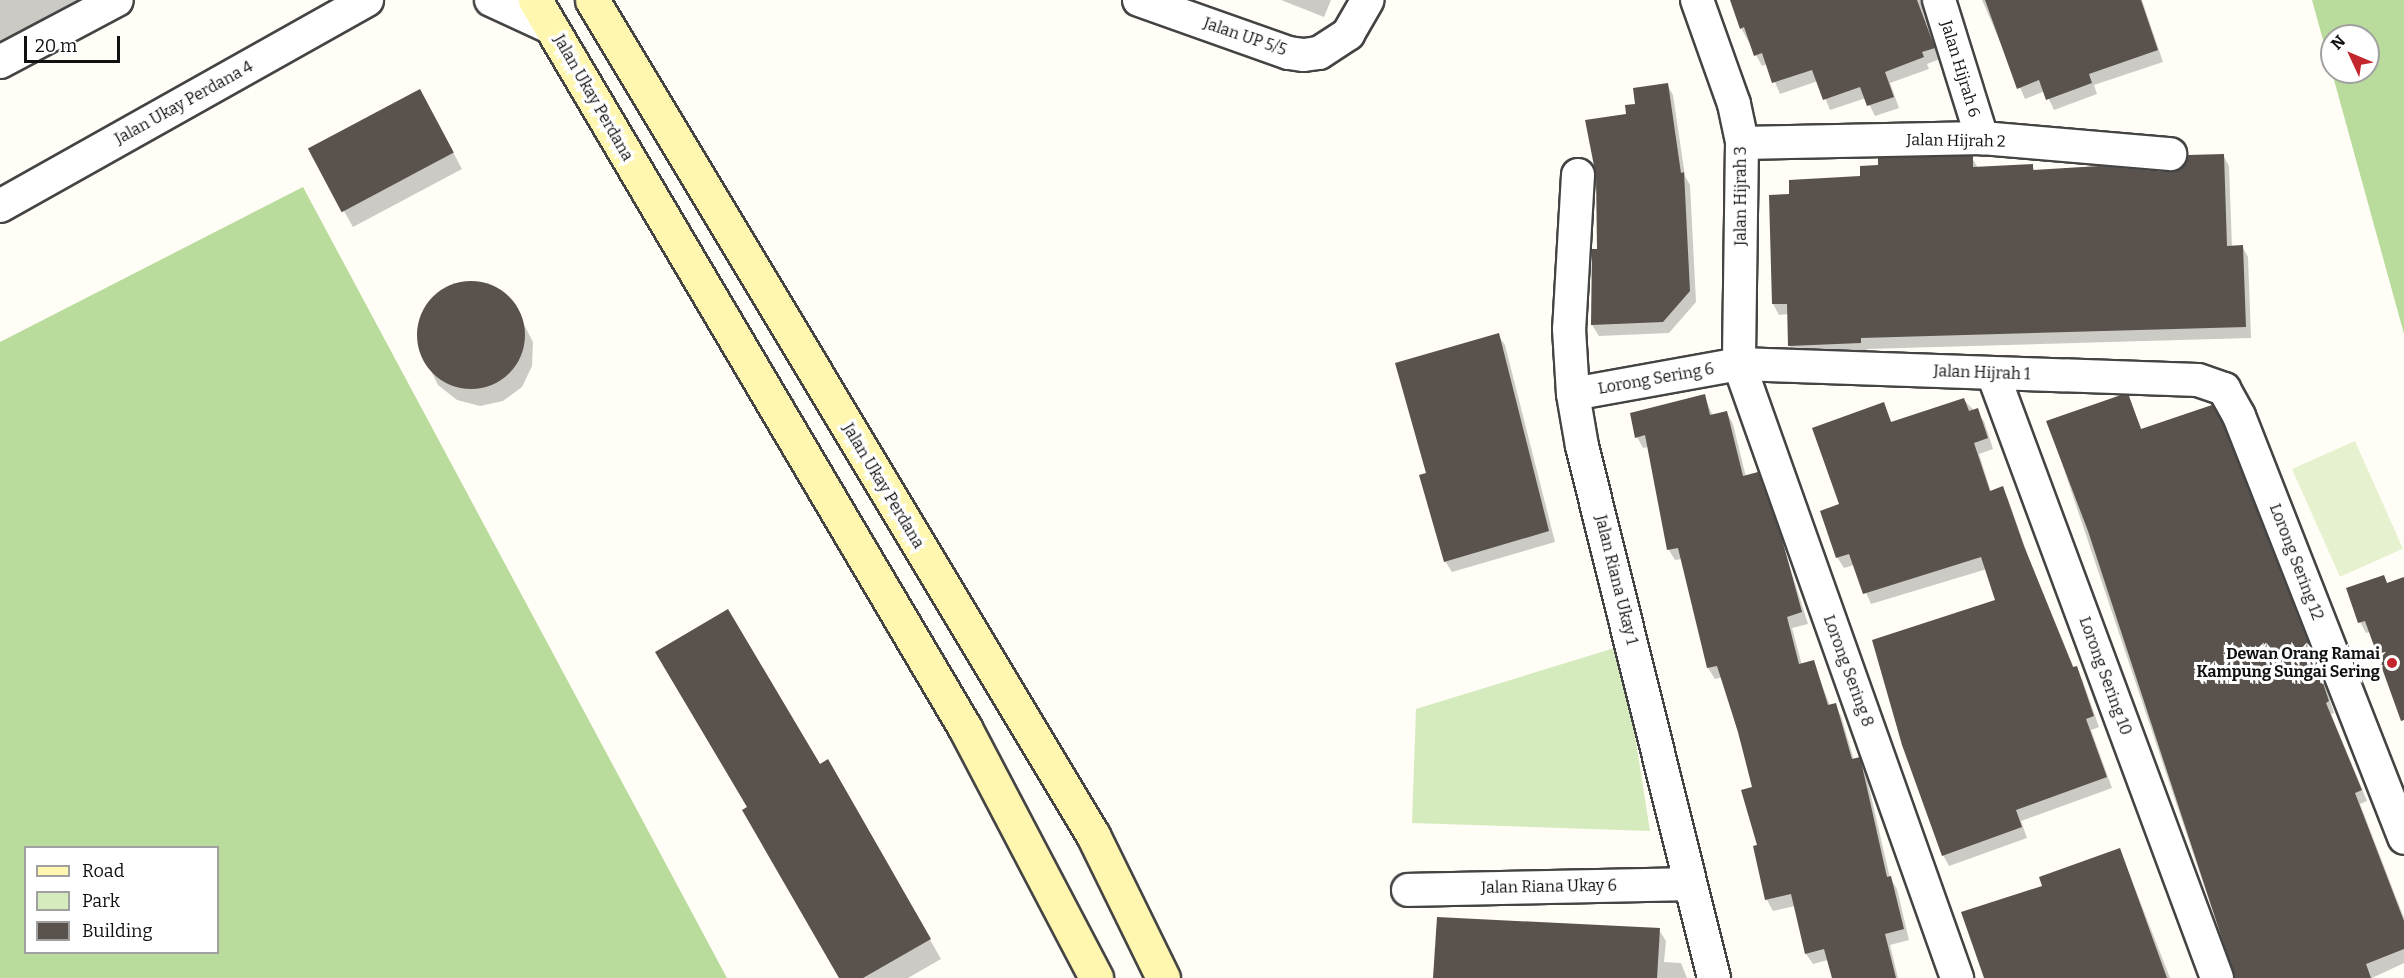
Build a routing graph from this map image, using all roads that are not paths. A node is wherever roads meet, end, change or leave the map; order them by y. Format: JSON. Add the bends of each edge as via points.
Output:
{"nodes":[{"id":1,"x":117,"y":0,"type":"edge"},
{"id":2,"x":367,"y":0,"type":"edge"},
{"id":3,"x":491,"y":0,"type":"edge"},
{"id":4,"x":535,"y":0,"type":"edge"},
{"id":5,"x":592,"y":0,"type":"edge"},
{"id":6,"x":1139,"y":0,"type":"edge"},
{"id":7,"x":1368,"y":0,"type":"edge"},
{"id":8,"x":1697,"y":0,"type":"edge"},
{"id":9,"x":1939,"y":0,"type":"edge"},
{"id":10,"x":552,"y":28,"type":"junction"},
{"id":11,"x":0,"y":62,"type":"edge"},
{"id":12,"x":1982,"y":138,"type":"junction"},
{"id":13,"x":1742,"y":143,"type":"junction"},
{"id":14,"x":2170,"y":154,"type":"dead end"},
{"id":15,"x":1578,"y":175,"type":"dead end"},
{"id":16,"x":0,"y":206,"type":"edge"},
{"id":17,"x":1739,"y":364,"type":"junction"},
{"id":18,"x":1993,"y":374,"type":"junction"},
{"id":19,"x":2224,"y":388,"type":"joint"},
{"id":20,"x":1573,"y":394,"type":"junction"},
{"id":21,"x":2404,"y":838,"type":"edge"},
{"id":22,"x":1690,"y":884,"type":"junction"},
{"id":23,"x":1408,"y":890,"type":"dead end"},
{"id":24,"x":1096,"y":978,"type":"edge"},
{"id":25,"x":1163,"y":978,"type":"edge"},
{"id":26,"x":1714,"y":978,"type":"edge"},
{"id":27,"x":1957,"y":978,"type":"edge"},
{"id":28,"x":2217,"y":978,"type":"edge"}],
"edges":[{"from":1,"to":11,"type":"street"},
{"from":2,"to":16,"type":"street","name":"Jalan Ukay Perdana 4"},
{"from":3,"to":10,"type":"street"},
{"from":4,"to":10,"type":"street","name":"Jalan Ukay Perdana"},
{"from":5,"to":25,"type":"street","name":"Jalan Ukay Perdana","via":[[1093,835]]},
{"from":6,"to":7,"type":"street","name":"Jalan UP 5/5","via":[[1289,53],[1319,53],[1348,34]]},
{"from":8,"to":13,"type":"street","name":"Jalan Hijrah 3","via":[[1734,104]]},
{"from":9,"to":12,"type":"street","name":"Jalan Hijrah 6"},
{"from":10,"to":24,"type":"street","name":"Jalan Ukay Perdana","via":[[965,728]]},
{"from":12,"to":13,"type":"street","name":"Jalan Hijrah 2"},
{"from":12,"to":14,"type":"street","name":"Jalan Hijrah 2"},
{"from":13,"to":17,"type":"street","name":"Jalan Hijrah 3"},
{"from":15,"to":20,"type":"street","name":"Jalan Riana Ukay 1","via":[[1569,329]]},
{"from":17,"to":18,"type":"street","name":"Jalan Hijrah 1"},
{"from":17,"to":20,"type":"street","name":"Lorong Sering 6"},
{"from":17,"to":27,"type":"street","name":"Lorong Sering 8"},
{"from":18,"to":19,"type":"street","name":"Jalan Hijrah 1","via":[[2198,380]]},
{"from":18,"to":28,"type":"street","name":"Lorong Sering 10"},
{"from":19,"to":21,"type":"street","name":"Lorong Sering 12","via":[[2239,416]]},
{"from":20,"to":22,"type":"street","name":"Jalan Riana Ukay 1"},
{"from":22,"to":23,"type":"street","name":"Jalan Riana Ukay 6"},
{"from":22,"to":26,"type":"street","name":"Jalan Riana Ukay 1"}]}
